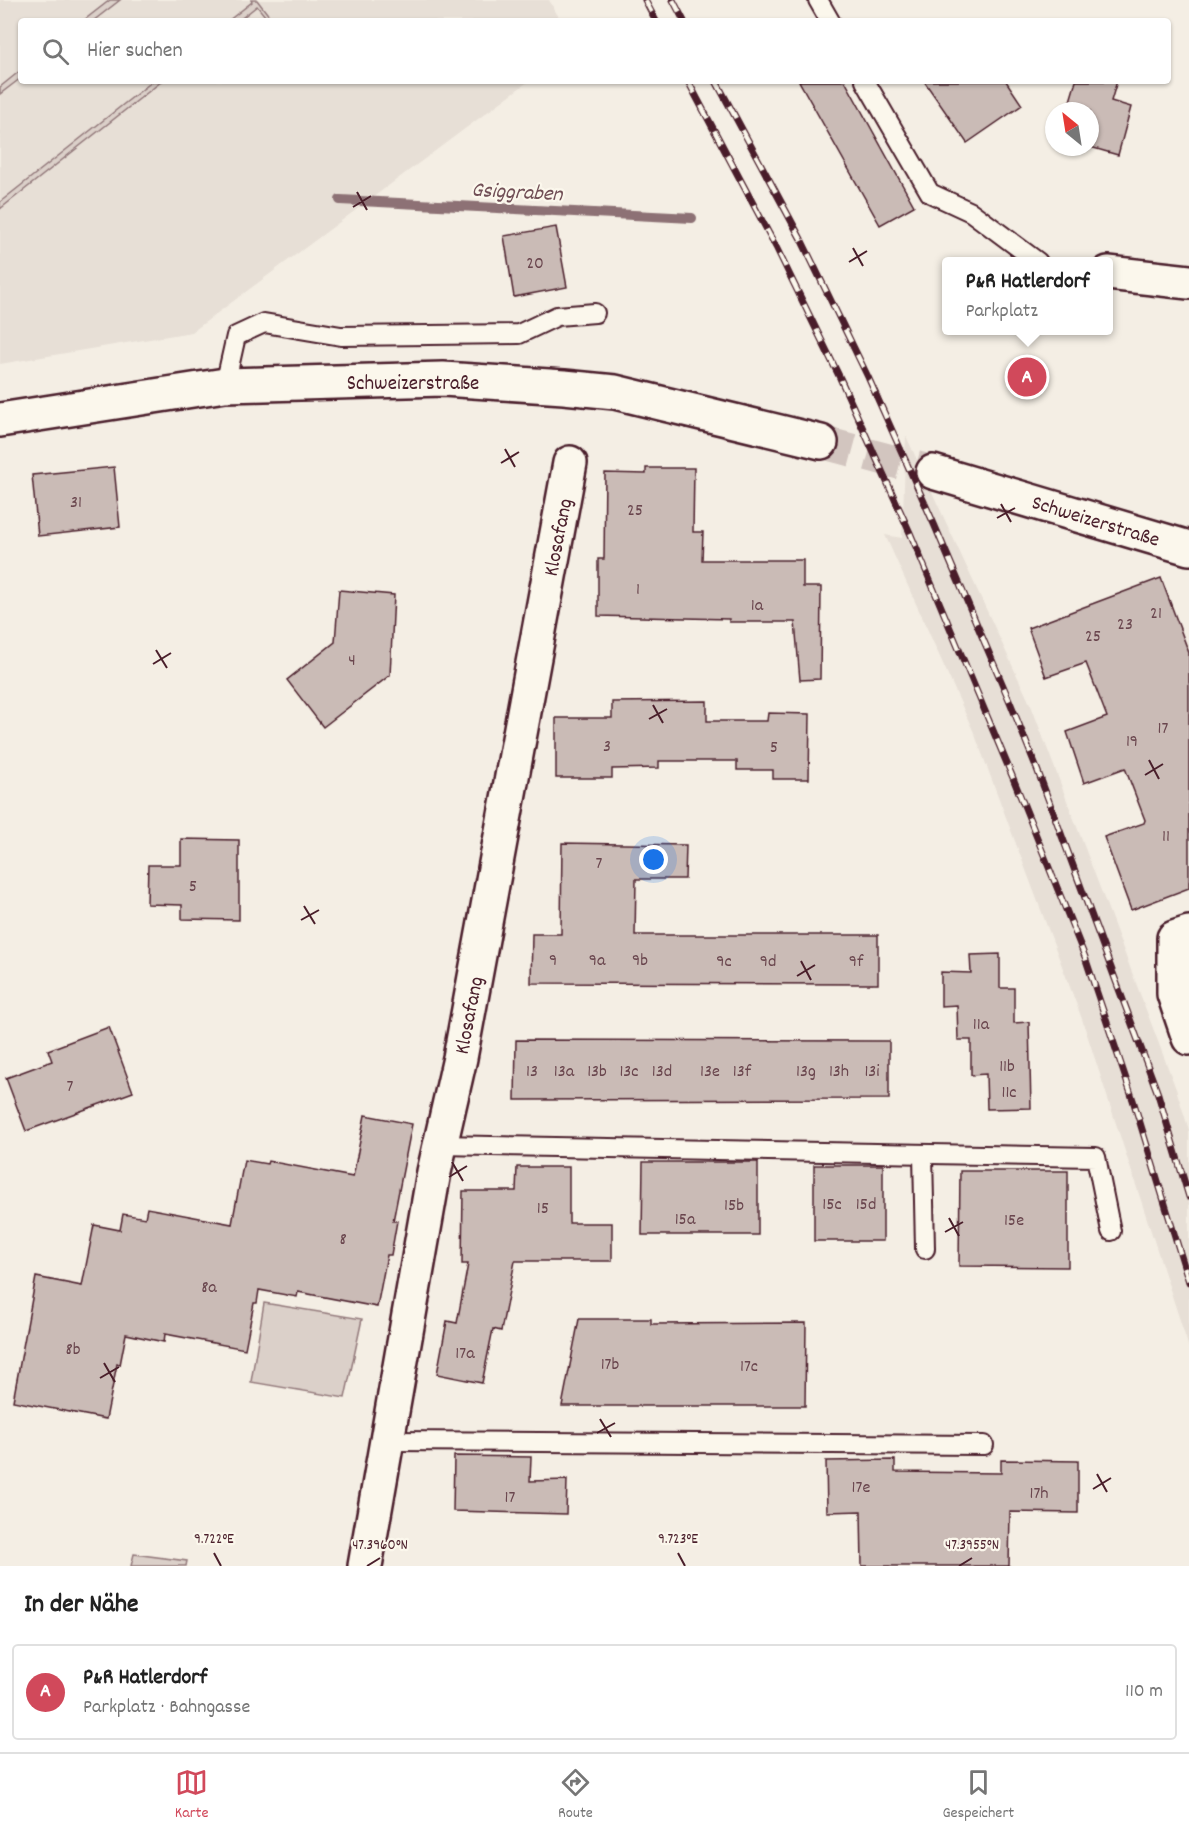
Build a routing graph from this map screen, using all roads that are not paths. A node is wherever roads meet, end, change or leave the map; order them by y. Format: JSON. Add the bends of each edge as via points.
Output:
{"nodes":[{"id":1,"x":818,"y":0,"type":"edge"},
{"id":2,"x":829,"y":18,"type":"edge"},
{"id":3,"x":867,"y":84,"type":"edge"},
{"id":4,"x":1033,"y":257,"type":"edge"},
{"id":5,"x":1113,"y":273,"type":"edge"},
{"id":6,"x":1188,"y":280,"type":"edge"},
{"id":7,"x":595,"y":313,"type":"dead end"},
{"id":8,"x":225,"y":385,"type":"junction"},
{"id":9,"x":0,"y":420,"type":"edge"},
{"id":10,"x":822,"y":442,"type":"tunnel mouth"},
{"id":11,"x":570,"y":463,"type":"dead end"},
{"id":12,"x":933,"y":472,"type":"tunnel mouth"},
{"id":13,"x":1189,"y":548,"type":"edge"},
{"id":14,"x":1189,"y":933,"type":"edge"},
{"id":15,"x":1189,"y":1038,"type":"edge"},
{"id":16,"x":440,"y":1145,"type":"junction"},
{"id":17,"x":923,"y":1154,"type":"junction"},
{"id":18,"x":1111,"y":1232,"type":"dead end"},
{"id":19,"x":925,"y":1249,"type":"dead end"},
{"id":20,"x":387,"y":1441,"type":"junction"},
{"id":21,"x":984,"y":1444,"type":"dead end"},
{"id":22,"x":365,"y":1566,"type":"edge"}],
"edges":[{"from":1,"to":2,"type":"lane"},
{"from":3,"to":4,"type":"lane","via":[[930,193],[971,212]]},
{"from":5,"to":6,"type":"street"},
{"from":7,"to":8,"type":"lane","via":[[557,316],[519,334],[341,336],[264,323],[236,336]]},
{"from":8,"to":9,"type":"street","name":"Schweizerstraße"},
{"from":8,"to":10,"type":"street","name":"Schweizerstraße","via":[[443,379],[564,387],[615,392]]},
{"from":11,"to":16,"type":"street","name":"Klosafang","via":[[460,1058]]},
{"from":12,"to":13,"type":"street","name":"Schweizerstraße"},
{"from":14,"to":15,"type":"street","via":[[1174,938],[1174,994]]},
{"from":16,"to":17,"type":"lane"},
{"from":16,"to":20,"type":"street","name":"Klosafang"},
{"from":17,"to":18,"type":"lane","via":[[1096,1157]]},
{"from":17,"to":19,"type":"lane"},
{"from":20,"to":21,"type":"lane"},
{"from":20,"to":22,"type":"street","name":"Klosafang"}]}
